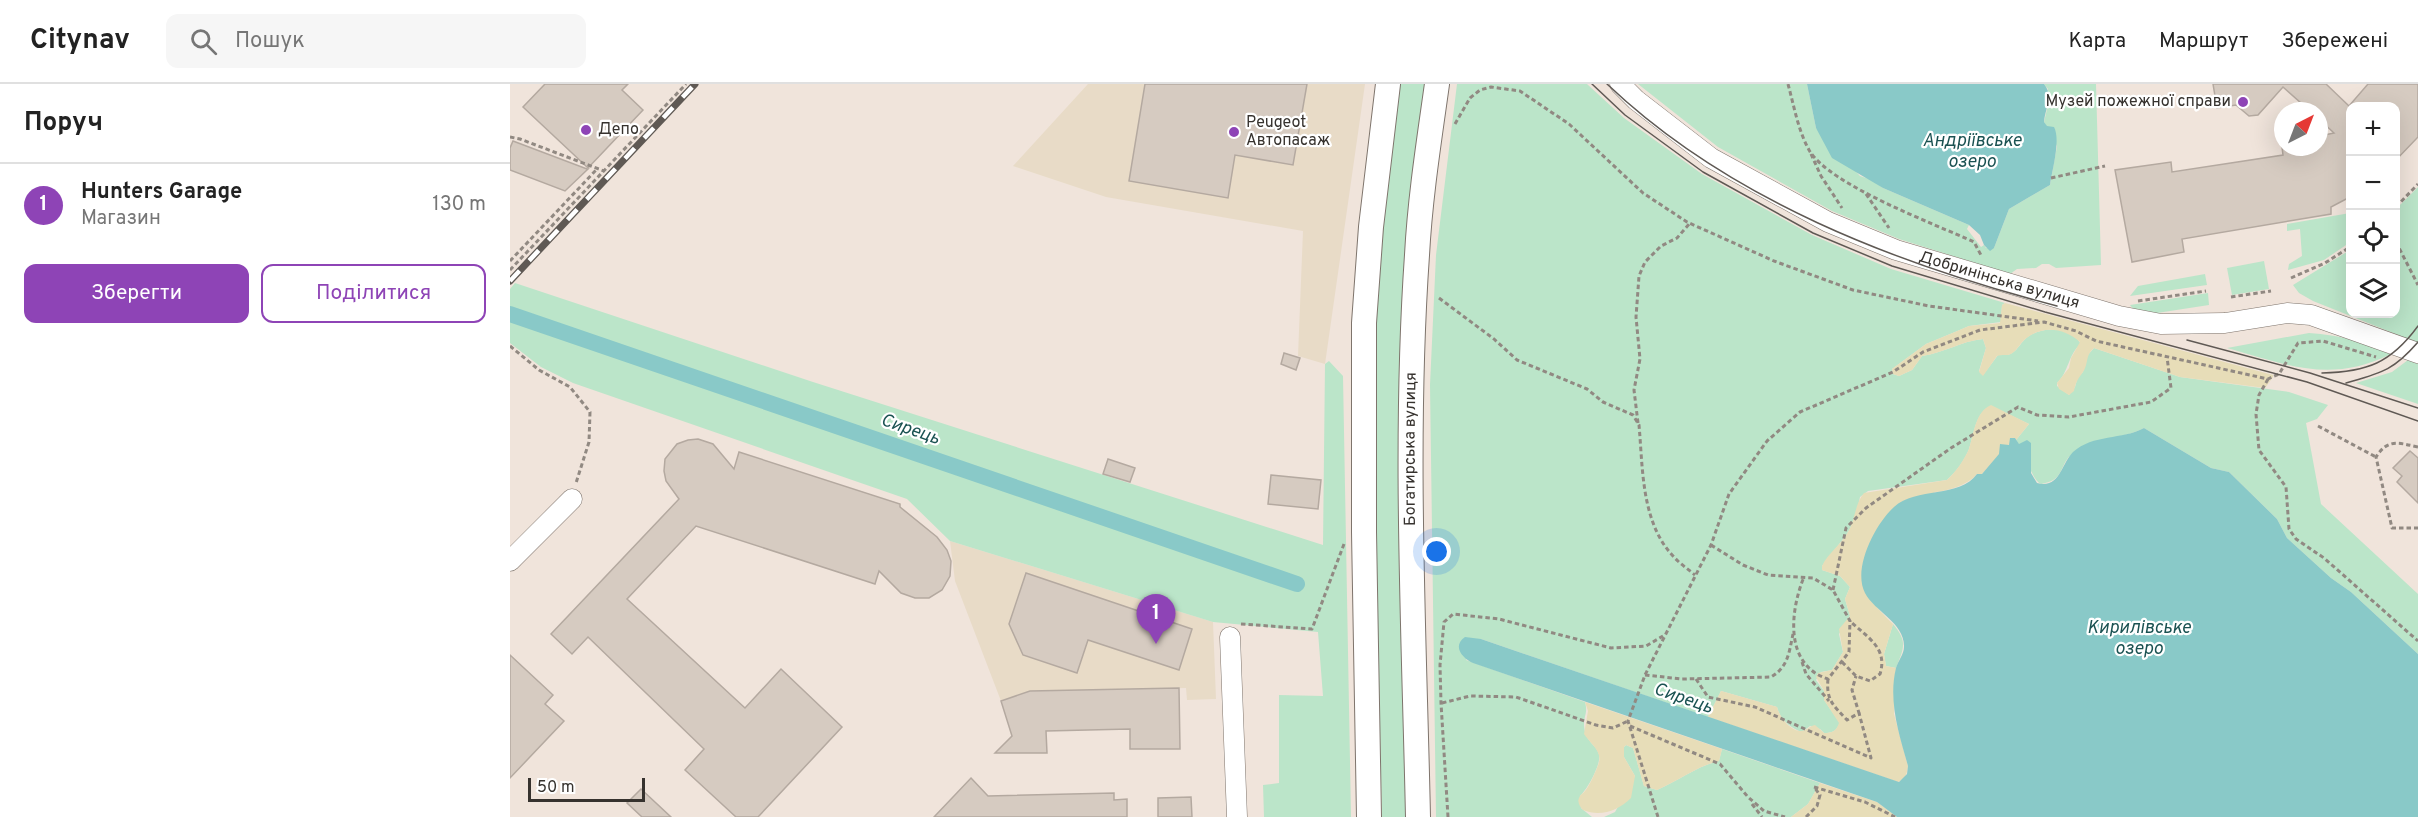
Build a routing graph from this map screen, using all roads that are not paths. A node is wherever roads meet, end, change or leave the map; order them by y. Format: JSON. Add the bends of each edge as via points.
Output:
{"nodes":[{"id":1,"x":1388,"y":84,"type":"edge"},
{"id":2,"x":1437,"y":84,"type":"edge"},
{"id":3,"x":1620,"y":84,"type":"edge"},
{"id":4,"x":2418,"y":353,"type":"edge"},
{"id":5,"x":572,"y":500,"type":"road end"},
{"id":6,"x":510,"y":561,"type":"edge"},
{"id":7,"x":1230,"y":637,"type":"road end"},
{"id":8,"x":1237,"y":817,"type":"edge"},
{"id":9,"x":1369,"y":817,"type":"edge"},
{"id":10,"x":1418,"y":817,"type":"edge"}],
"edges":[{"from":1,"to":9,"type":"main road","via":[[1364,323]]},
{"from":2,"to":10,"type":"main road","name":"Богатирська вулиця","via":[[1417,255],[1412,382]]},
{"from":3,"to":4,"type":"street","name":"Добринінська вулиця","via":[[1711,158],[1828,222],[1896,250],[2119,316],[2182,324],[2225,323],[2288,313],[2311,315]]},
{"from":5,"to":6,"type":"street"},
{"from":7,"to":8,"type":"street"}]}
